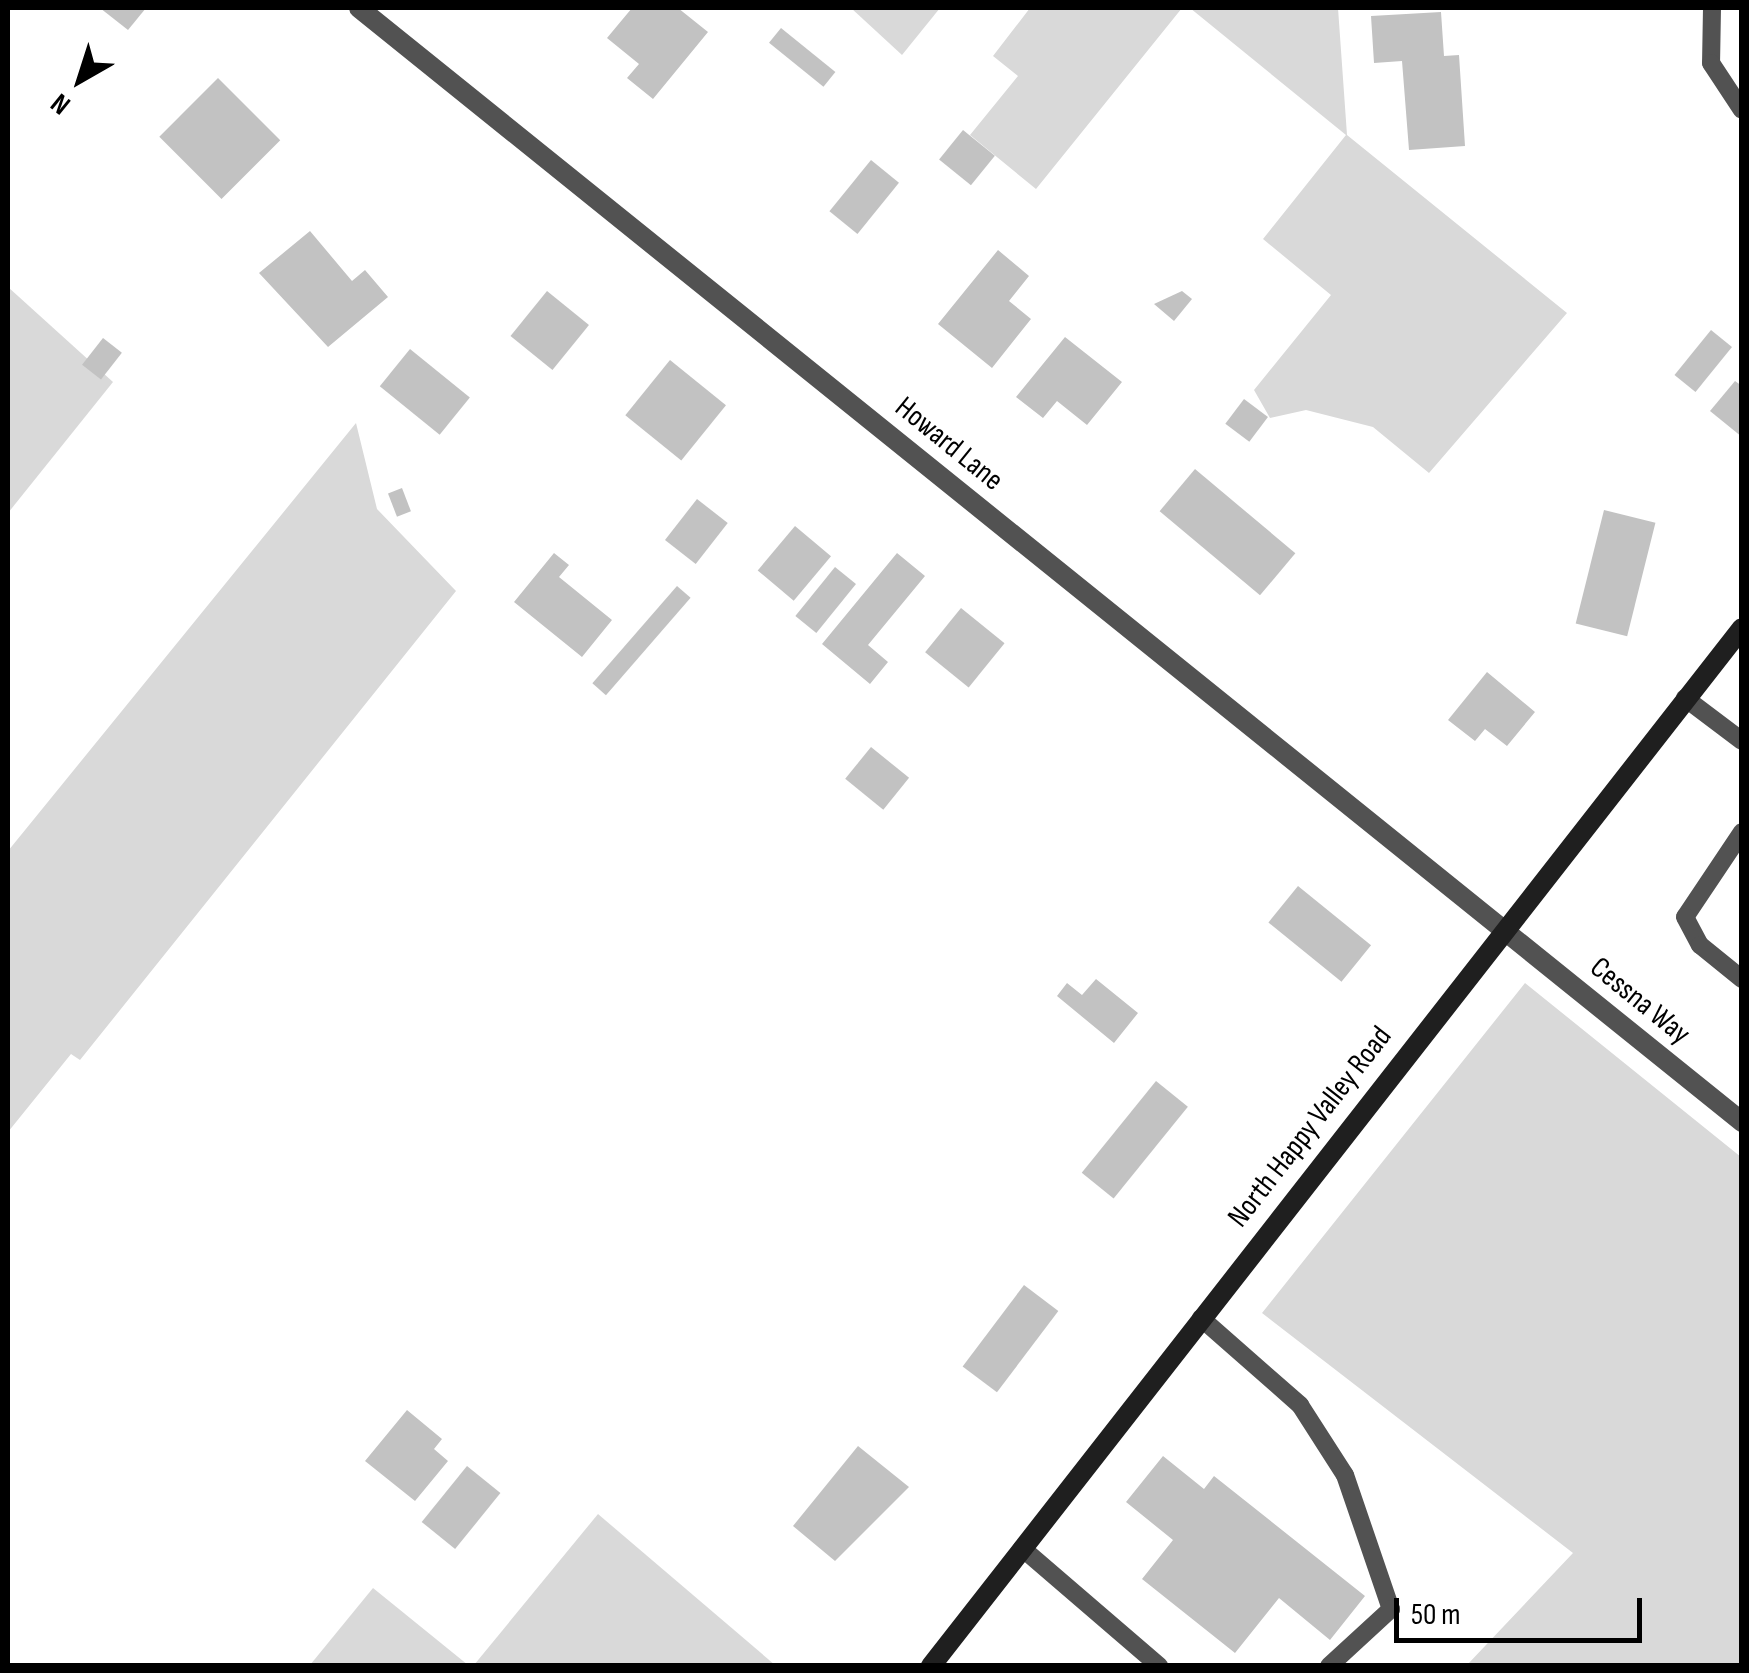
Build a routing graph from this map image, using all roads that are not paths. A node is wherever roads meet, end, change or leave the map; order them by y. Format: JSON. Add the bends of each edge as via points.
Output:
{"nodes":[{"id":1,"x":359,"y":8,"type":"edge"},
{"id":2,"x":1712,"y":8,"type":"edge"},
{"id":3,"x":1742,"y":110,"type":"edge"},
{"id":4,"x":1742,"y":628,"type":"edge"},
{"id":5,"x":1686,"y":698,"type":"junction"},
{"id":6,"x":1742,"y":741,"type":"edge"},
{"id":7,"x":1742,"y":832,"type":"edge"},
{"id":8,"x":1502,"y":927,"type":"junction"},
{"id":9,"x":1742,"y":979,"type":"edge"},
{"id":10,"x":1742,"y":1122,"type":"edge"},
{"id":11,"x":1202,"y":1318,"type":"junction"},
{"id":12,"x":1022,"y":1548,"type":"junction"},
{"id":13,"x":931,"y":1666,"type":"edge"},
{"id":14,"x":1159,"y":1666,"type":"edge"},
{"id":15,"x":1329,"y":1666,"type":"edge"}],
"edges":[{"from":1,"to":8,"type":"street","name":"Howard Lane"},
{"from":2,"to":3,"type":"lane","via":[[1711,63]]},
{"from":4,"to":5,"type":"main road","name":"North Happy Valley Road"},
{"from":5,"to":6,"type":"lane"},
{"from":5,"to":8,"type":"main road","name":"North Happy Valley Road"},
{"from":7,"to":9,"type":"lane","via":[[1685,918],[1700,945]]},
{"from":8,"to":10,"type":"street","name":"Cessna Way"},
{"from":8,"to":11,"type":"main road","name":"North Happy Valley Road"},
{"from":11,"to":12,"type":"main road","name":"North Happy Valley Road"},
{"from":11,"to":15,"type":"lane","via":[[1300,1405],[1345,1475],[1391,1609]]},
{"from":12,"to":13,"type":"main road","name":"North Happy Valley Road"},
{"from":12,"to":14,"type":"lane"}]}
